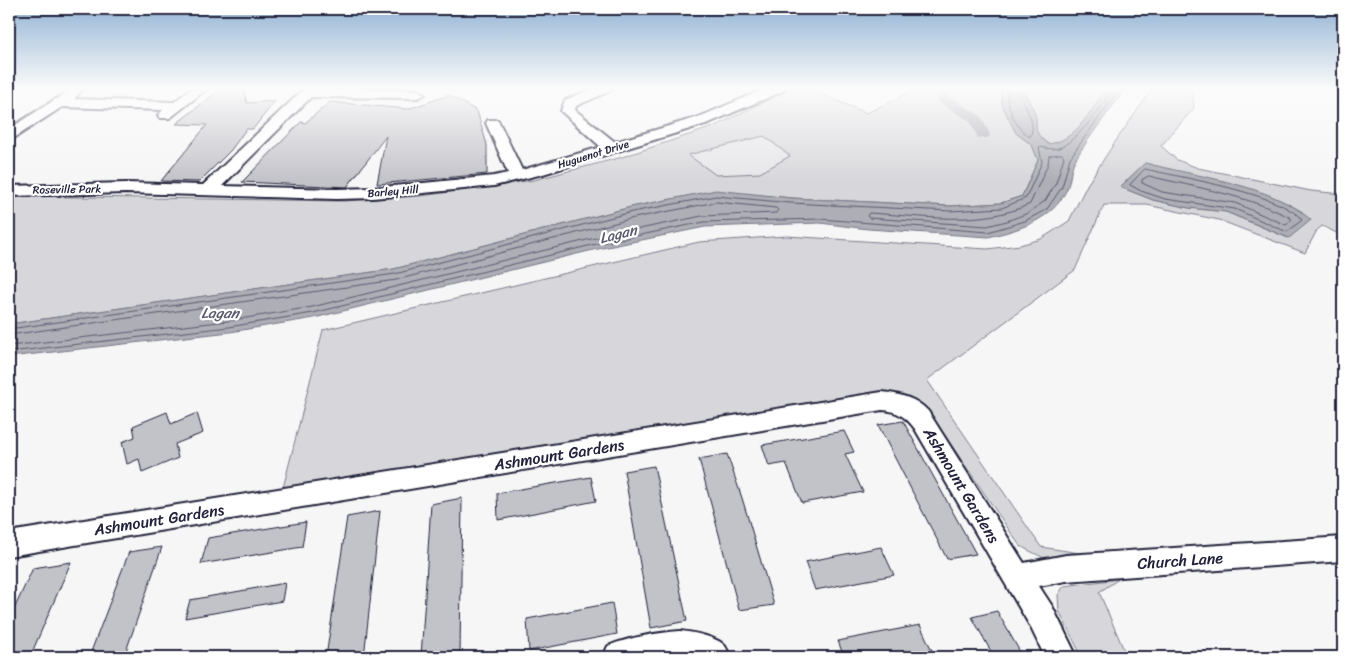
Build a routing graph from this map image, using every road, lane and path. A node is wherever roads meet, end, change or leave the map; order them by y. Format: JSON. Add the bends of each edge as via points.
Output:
{"nodes":[{"id":1,"x":33,"y":119,"type":"edge"},
{"id":2,"x":280,"y":119,"type":"edge"},
{"id":3,"x":578,"y":119,"type":"edge"},
{"id":4,"x":706,"y":119,"type":"edge"},
{"id":5,"x":492,"y":123,"type":"dead end"},
{"id":6,"x":9,"y":135,"type":"edge"},
{"id":7,"x":612,"y":148,"type":"junction"},
{"id":8,"x":519,"y":176,"type":"junction"},
{"id":9,"x":126,"y":188,"type":"joint"},
{"id":10,"x":9,"y":191,"type":"edge"},
{"id":11,"x":207,"y":191,"type":"junction"},
{"id":12,"x":9,"y":544,"type":"edge"},
{"id":13,"x":1343,"y":549,"type":"edge"},
{"id":14,"x":1018,"y":577,"type":"junction"},
{"id":15,"x":619,"y":657,"type":"edge"},
{"id":16,"x":714,"y":657,"type":"edge"},
{"id":17,"x":1061,"y":657,"type":"edge"}],
"edges":[{"from":1,"to":6,"type":"street"},
{"from":2,"to":11,"type":"street"},
{"from":3,"to":7,"type":"street"},
{"from":4,"to":7,"type":"street","name":"Huguenot Drive"},
{"from":5,"to":8,"type":"street"},
{"from":7,"to":8,"type":"street","name":"Huguenot Drive"},
{"from":8,"to":11,"type":"street","name":"Barley Hill","via":[[373,193]]},
{"from":9,"to":10,"type":"street","name":"Roseville Park"},
{"from":9,"to":11,"type":"street","name":"Barley Hill"},
{"from":12,"to":14,"type":"street","name":"Ashmount Gardens","via":[[882,401],[901,403],[916,412]]},
{"from":13,"to":14,"type":"street","name":"Church Lane","via":[[1066,568]]},
{"from":14,"to":17,"type":"street","name":"Ashmount Gardens"},
{"from":15,"to":16,"type":"street","via":[[688,646],[704,650]]}]}
